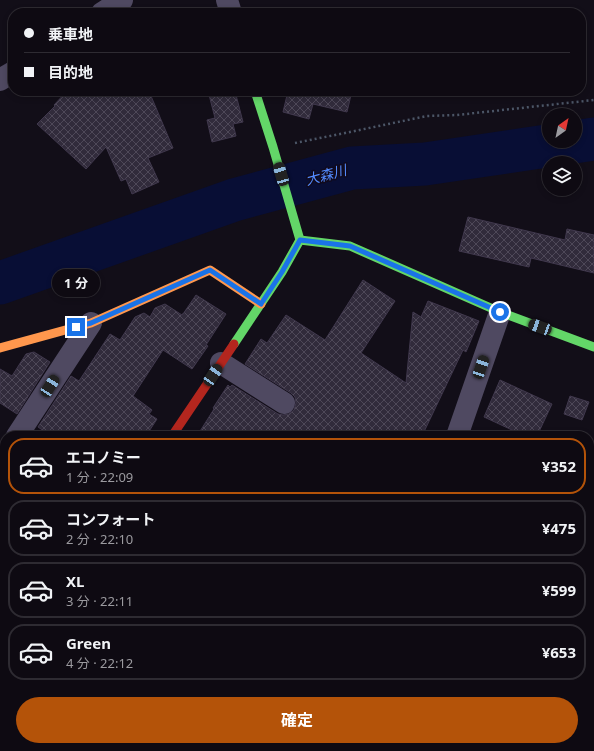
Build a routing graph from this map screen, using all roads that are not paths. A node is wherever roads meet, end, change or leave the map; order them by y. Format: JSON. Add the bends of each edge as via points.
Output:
{"nodes":[{"id":1,"x":122,"y":0,"type":"edge"},
{"id":2,"x":110,"y":8,"type":"edge"},
{"id":3,"x":258,"y":96,"type":"edge"},
{"id":4,"x":299,"y":236,"type":"junction"},
{"id":5,"x":261,"y":304,"type":"junction"},
{"id":6,"x":500,"y":312,"type":"junction"},
{"id":7,"x":91,"y":323,"type":"junction"},
{"id":8,"x":594,"y":347,"type":"edge"},
{"id":9,"x":0,"y":348,"type":"edge"},
{"id":10,"x":221,"y":363,"type":"junction"},
{"id":11,"x":284,"y":403,"type":"dead end"},
{"id":12,"x":20,"y":431,"type":"edge"},
{"id":13,"x":175,"y":431,"type":"edge"},
{"id":14,"x":459,"y":431,"type":"edge"}],
"edges":[{"from":1,"to":2,"type":"street"},
{"from":3,"to":4,"type":"street"},
{"from":4,"to":5,"type":"street","via":[[282,272]]},
{"from":4,"to":6,"type":"street","via":[[350,246]]},
{"from":5,"to":7,"type":"street","via":[[210,270]]},
{"from":5,"to":10,"type":"street"},
{"from":6,"to":8,"type":"street"},
{"from":6,"to":14,"type":"street"},
{"from":7,"to":9,"type":"street"},
{"from":7,"to":12,"type":"street"},
{"from":10,"to":11,"type":"street"},
{"from":10,"to":13,"type":"street"}]}
